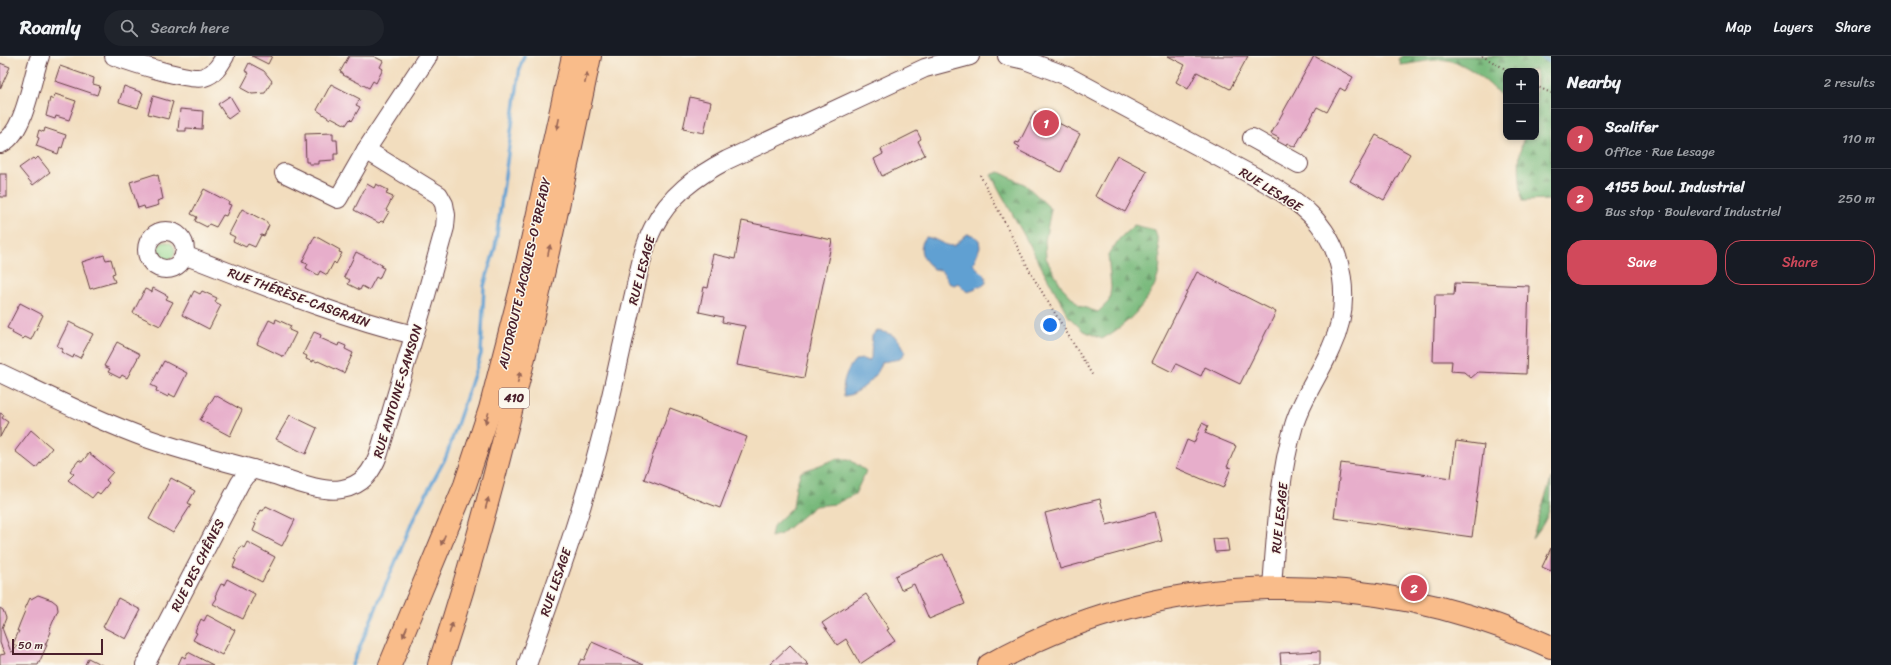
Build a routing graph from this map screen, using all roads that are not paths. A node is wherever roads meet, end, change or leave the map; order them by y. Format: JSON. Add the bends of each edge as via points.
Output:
{"nodes":[{"id":1,"x":40,"y":56,"type":"edge"},
{"id":2,"x":114,"y":56,"type":"edge"},
{"id":3,"x":225,"y":56,"type":"edge"},
{"id":4,"x":428,"y":56,"type":"edge"},
{"id":5,"x":573,"y":56,"type":"edge"},
{"id":6,"x":590,"y":56,"type":"edge"},
{"id":7,"x":970,"y":56,"type":"edge"},
{"id":8,"x":1007,"y":56,"type":"edge"},
{"id":9,"x":1252,"y":138,"type":"dead end"},
{"id":10,"x":0,"y":144,"type":"edge"},
{"id":11,"x":366,"y":150,"type":"junction"},
{"id":12,"x":1299,"y":164,"type":"dead end"},
{"id":13,"x":284,"y":174,"type":"dead end"},
{"id":14,"x":184,"y":255,"type":"dead end"},
{"id":15,"x":414,"y":335,"type":"junction"},
{"id":16,"x":0,"y":373,"type":"edge"},
{"id":17,"x":253,"y":469,"type":"junction"},
{"id":18,"x":1272,"y":587,"type":"junction"},
{"id":19,"x":1551,"y":647,"type":"edge"},
{"id":20,"x":145,"y":665,"type":"edge"},
{"id":21,"x":390,"y":665,"type":"edge"},
{"id":22,"x":439,"y":665,"type":"edge"},
{"id":23,"x":527,"y":665,"type":"edge"},
{"id":24,"x":989,"y":665,"type":"edge"}],
"edges":[{"from":1,"to":10,"type":"street","via":[[16,131],[8,141]]},
{"from":2,"to":3,"type":"street","via":[[195,79],[214,72]]},
{"from":4,"to":11,"type":"street"},
{"from":5,"to":21,"type":"main road","name":"AUTOROUTE JACQUES-O'BREADY","number":"410","one_way":true,"via":[[522,285],[490,409],[458,502]]},
{"from":22,"to":6,"type":"main road","name":"AUTOROUTE JACQUES-O'BREADY","number":"410","one_way":true,"via":[[479,531],[524,359]]},
{"from":7,"to":23,"type":"street","name":"RUE LESAGE","via":[[925,68],[727,160],[688,184],[662,213],[653,228],[642,258],[608,410],[587,487]]},
{"from":8,"to":18,"type":"street","name":"RUE LESAGE","via":[[1067,76],[1263,181],[1294,200],[1310,214],[1331,242],[1338,257],[1344,286],[1342,316],[1332,347],[1302,406],[1290,440],[1283,478]]},
{"from":9,"to":12,"type":"street"},
{"from":11,"to":13,"type":"street","via":[[338,199]]},
{"from":11,"to":15,"type":"street","name":"RUE ANTOINE-SAMSON","via":[[429,188],[439,195],[444,204],[445,227]]},
{"from":14,"to":15,"type":"street","name":"RUE THÉRÈSE-CASGRAIN","via":[[328,309]]},
{"from":15,"to":17,"type":"street","name":"RUE ANTOINE-SAMSON","via":[[379,454],[369,474],[362,481],[353,486],[332,490]]},
{"from":16,"to":17,"type":"street","name":"RUE ANTOINE-SAMSON","via":[[132,432]]},
{"from":17,"to":20,"type":"street","name":"RUE DES CHÊNES","via":[[240,483]]},
{"from":18,"to":19,"type":"main road","via":[[1360,593],[1421,604],[1484,620]]},
{"from":18,"to":24,"type":"main road","via":[[1208,592],[1131,606],[1066,628]]}]}
